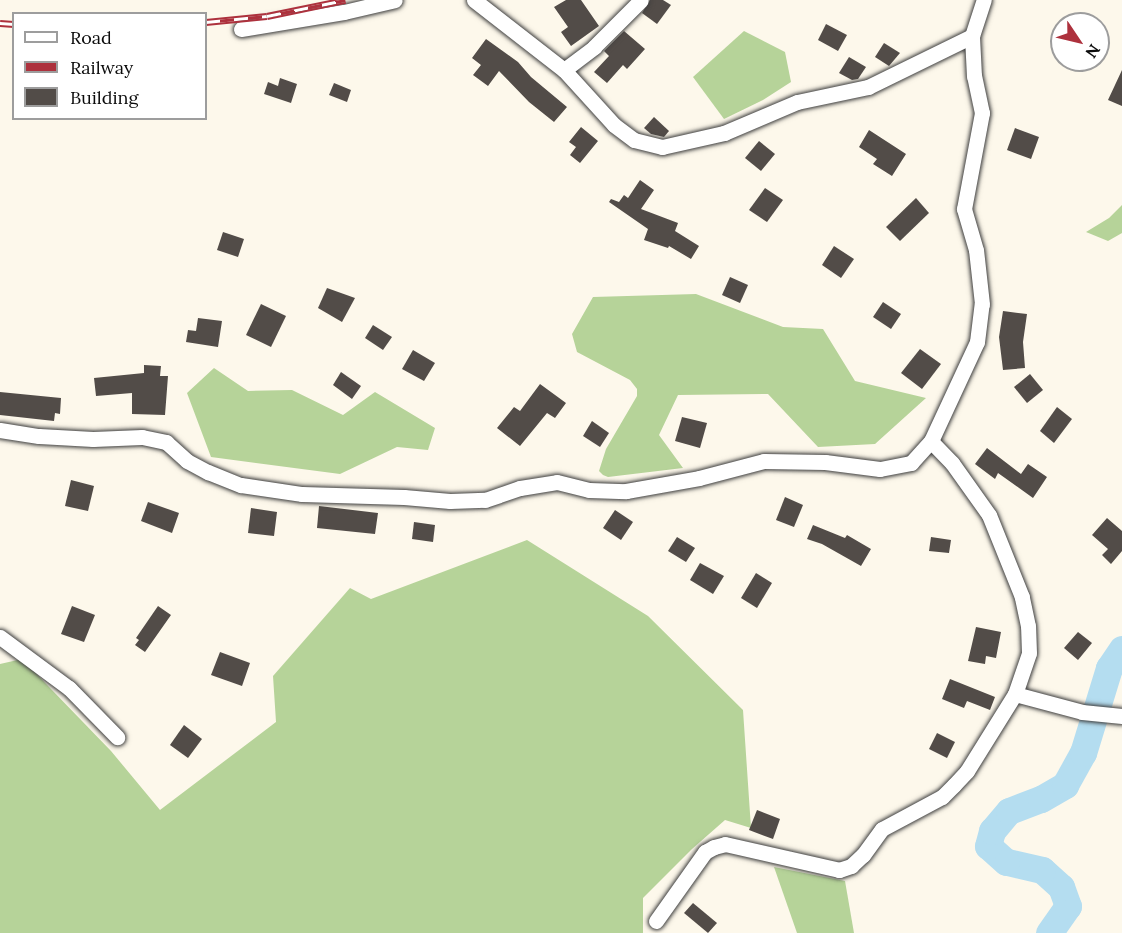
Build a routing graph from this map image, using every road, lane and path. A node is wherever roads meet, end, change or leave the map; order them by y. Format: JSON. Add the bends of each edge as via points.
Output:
{"nodes":[{"id":1,"x":395,"y":0,"type":"edge"},
{"id":2,"x":474,"y":0,"type":"edge"},
{"id":3,"x":641,"y":0,"type":"edge"},
{"id":4,"x":984,"y":0,"type":"edge"},
{"id":5,"x":241,"y":28,"type":"dead end"},
{"id":6,"x":972,"y":36,"type":"junction"},
{"id":7,"x":564,"y":70,"type":"junction"},
{"id":8,"x":0,"y":430,"type":"edge"},
{"id":9,"x":931,"y":441,"type":"junction"},
{"id":10,"x":0,"y":637,"type":"edge"},
{"id":11,"x":1015,"y":694,"type":"junction"},
{"id":12,"x":1114,"y":715,"type":"edge"},
{"id":13,"x":117,"y":737,"type":"dead end"},
{"id":14,"x":656,"y":921,"type":"dead end"}],
"edges":[{"from":1,"to":5,"type":"street"},
{"from":2,"to":7,"type":"street"},
{"from":3,"to":7,"type":"street","via":[[594,47]]},
{"from":4,"to":6,"type":"street"},
{"from":6,"to":7,"type":"street","via":[[868,87],[797,102],[724,133],[662,147],[634,140],[614,125]]},
{"from":6,"to":9,"type":"street","via":[[974,76],[982,113],[964,208],[976,250],[982,304],[977,342]]},
{"from":8,"to":9,"type":"street","via":[[93,439],[142,437],[166,442],[187,461],[233,482],[302,494],[450,501],[485,500],[520,488],[557,482],[589,490],[626,491],[765,461],[895,468],[911,463]]},
{"from":9,"to":11,"type":"street","via":[[989,515],[1022,597],[1029,653]]},
{"from":10,"to":13,"type":"street","via":[[69,688]]},
{"from":11,"to":12,"type":"street","via":[[1082,712]]},
{"from":11,"to":14,"type":"street","via":[[967,771],[954,785],[942,797],[882,829],[851,866],[839,870],[724,844],[705,852]]}]}
